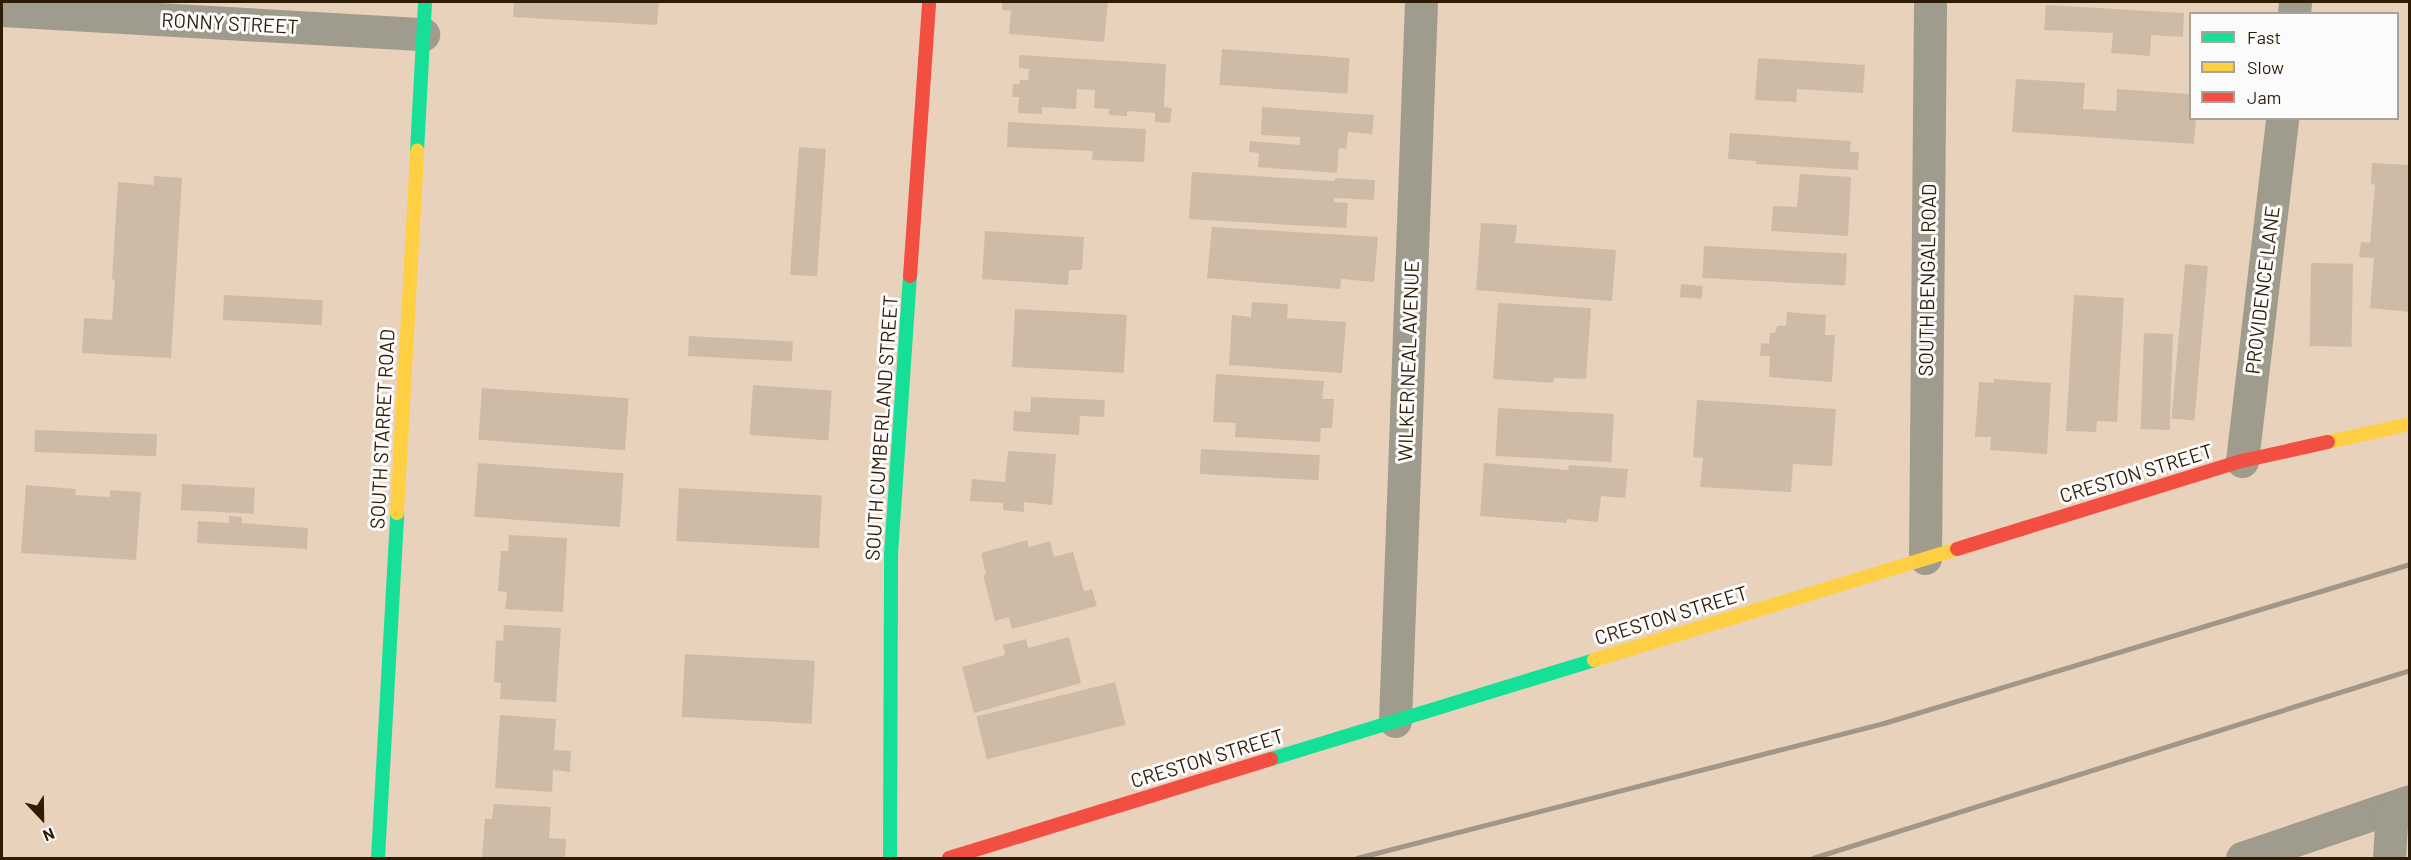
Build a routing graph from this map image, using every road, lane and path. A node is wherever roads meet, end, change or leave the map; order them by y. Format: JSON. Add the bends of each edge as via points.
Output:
{"nodes":[{"id":1,"x":425,"y":2,"type":"edge"},
{"id":2,"x":929,"y":2,"type":"edge"},
{"id":3,"x":1421,"y":2,"type":"edge"},
{"id":4,"x":1930,"y":2,"type":"edge"},
{"id":5,"x":2,"y":10,"type":"edge"},
{"id":6,"x":423,"y":34,"type":"junction"},
{"id":7,"x":2282,"y":120,"type":"edge"},
{"id":8,"x":2409,"y":424,"type":"edge"},
{"id":9,"x":2242,"y":461,"type":"junction"},
{"id":10,"x":1925,"y":558,"type":"junction"},
{"id":11,"x":1395,"y":721,"type":"junction"},
{"id":12,"x":2401,"y":805,"type":"edge"},
{"id":13,"x":378,"y":858,"type":"edge"},
{"id":14,"x":890,"y":858,"type":"edge"},
{"id":15,"x":949,"y":858,"type":"edge"},
{"id":16,"x":2242,"y":858,"type":"edge"},
{"id":17,"x":2389,"y":858,"type":"edge"}],
"edges":[{"from":1,"to":6,"type":"street","name":"SOUTH STARRET ROAD"},
{"from":2,"to":14,"type":"street","name":"SOUTH CUMBERLAND STREET","via":[[891,554]]},
{"from":3,"to":11,"type":"street","name":"WILKER NEAL AVENUE"},
{"from":4,"to":10,"type":"street","name":"SOUTH BENGAL ROAD"},
{"from":5,"to":6,"type":"street","name":"RONNY STREET"},
{"from":6,"to":13,"type":"street","name":"SOUTH STARRET ROAD"},
{"from":7,"to":9,"type":"street","name":"PROVIDENCE LANE"},
{"from":8,"to":9,"type":"street","name":"CRESTON STREET"},
{"from":9,"to":10,"type":"street","name":"CRESTON STREET"},
{"from":10,"to":11,"type":"street","name":"CRESTON STREET"},
{"from":11,"to":15,"type":"street","name":"CRESTON STREET"},
{"from":12,"to":16,"type":"street"},
{"from":12,"to":17,"type":"street"}]}
